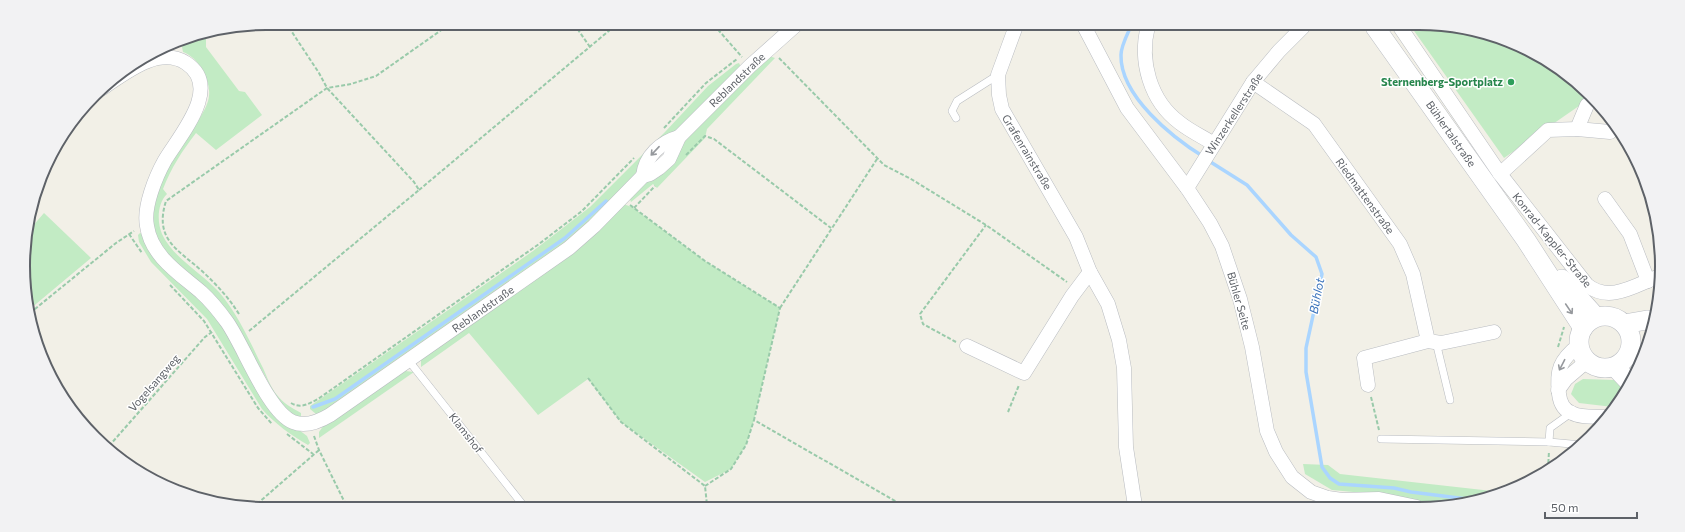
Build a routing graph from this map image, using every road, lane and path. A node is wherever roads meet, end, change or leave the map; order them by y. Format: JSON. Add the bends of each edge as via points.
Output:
{"nodes":[{"id":1,"x":291,"y":30,"type":"edge"},
{"id":2,"x":441,"y":30,"type":"edge"},
{"id":3,"x":578,"y":30,"type":"edge"},
{"id":4,"x":610,"y":30,"type":"edge"},
{"id":5,"x":719,"y":30,"type":"edge"},
{"id":6,"x":790,"y":30,"type":"edge"},
{"id":7,"x":1015,"y":30,"type":"edge"},
{"id":8,"x":1086,"y":30,"type":"edge"},
{"id":9,"x":1147,"y":30,"type":"edge"},
{"id":10,"x":1300,"y":30,"type":"edge"},
{"id":11,"x":1377,"y":30,"type":"edge"},
{"id":12,"x":1401,"y":30,"type":"edge"},
{"id":13,"x":590,"y":47,"type":"junction"},
{"id":14,"x":770,"y":48,"type":"junction"},
{"id":15,"x":152,"y":60,"type":"edge"},
{"id":16,"x":998,"y":75,"type":"junction"},
{"id":17,"x":1253,"y":82,"type":"junction"},
{"id":18,"x":327,"y":88,"type":"junction"},
{"id":19,"x":1587,"y":105,"type":"dead end"},
{"id":20,"x":956,"y":118,"type":"dead end"},
{"id":21,"x":664,"y":129,"type":"dead end"},
{"id":22,"x":1577,"y":129,"type":"junction"},
{"id":23,"x":1610,"y":132,"type":"dead end"},
{"id":24,"x":1212,"y":148,"type":"junction"},
{"id":25,"x":636,"y":156,"type":"dead end"},
{"id":26,"x":683,"y":158,"type":"dead end"},
{"id":27,"x":877,"y":158,"type":"junction"},
{"id":28,"x":1500,"y":174,"type":"junction"},
{"id":29,"x":661,"y":181,"type":"dead end"},
{"id":30,"x":1187,"y":188,"type":"junction"},
{"id":31,"x":420,"y":190,"type":"junction"},
{"id":32,"x":622,"y":198,"type":"junction"},
{"id":33,"x":1605,"y":199,"type":"dead end"},
{"id":34,"x":634,"y":208,"type":"junction"},
{"id":35,"x":986,"y":225,"type":"junction"},
{"id":36,"x":831,"y":228,"type":"junction"},
{"id":37,"x":145,"y":259,"type":"dead end"},
{"id":38,"x":1090,"y":272,"type":"junction"},
{"id":39,"x":1653,"y":279,"type":"edge"},
{"id":40,"x":170,"y":285,"type":"dead end"},
{"id":41,"x":1078,"y":289,"type":"junction"},
{"id":42,"x":780,"y":308,"type":"junction"},
{"id":43,"x":34,"y":309,"type":"edge"},
{"id":44,"x":241,"y":318,"type":"dead end"},
{"id":45,"x":1648,"y":320,"type":"edge"},
{"id":46,"x":1624,"y":324,"type":"junction"},
{"id":47,"x":249,"y":331,"type":"dead end"},
{"id":48,"x":212,"y":332,"type":"junction"},
{"id":49,"x":1494,"y":332,"type":"dead end"},
{"id":50,"x":1586,"y":338,"type":"junction"},
{"id":51,"x":1643,"y":338,"type":"edge"},
{"id":52,"x":1432,"y":342,"type":"junction"},
{"id":53,"x":967,"y":346,"type":"joint"},
{"id":54,"x":1627,"y":359,"type":"edge"},
{"id":55,"x":409,"y":361,"type":"junction"},
{"id":56,"x":1024,"y":373,"type":"junction"},
{"id":57,"x":1629,"y":373,"type":"edge"},
{"id":58,"x":588,"y":378,"type":"dead end"},
{"id":59,"x":1368,"y":385,"type":"joint"},
{"id":60,"x":1450,"y":400,"type":"dead end"},
{"id":61,"x":305,"y":406,"type":"dead end"},
{"id":62,"x":1008,"y":412,"type":"dead end"},
{"id":63,"x":1571,"y":414,"type":"junction"},
{"id":64,"x":1600,"y":417,"type":"edge"},
{"id":65,"x":754,"y":420,"type":"junction"},
{"id":66,"x":276,"y":426,"type":"dead end"},
{"id":67,"x":282,"y":431,"type":"dead end"},
{"id":68,"x":1381,"y":439,"type":"joint"},
{"id":69,"x":1549,"y":442,"type":"junction"},
{"id":70,"x":111,"y":444,"type":"edge"},
{"id":71,"x":1574,"y":444,"type":"edge"},
{"id":72,"x":313,"y":454,"type":"junction"},
{"id":73,"x":1548,"y":463,"type":"edge"},
{"id":74,"x":705,"y":486,"type":"junction"},
{"id":75,"x":259,"y":502,"type":"edge"},
{"id":76,"x":345,"y":502,"type":"edge"},
{"id":77,"x":521,"y":502,"type":"edge"},
{"id":78,"x":706,"y":502,"type":"edge"},
{"id":79,"x":897,"y":502,"type":"edge"},
{"id":80,"x":1134,"y":502,"type":"edge"},
{"id":81,"x":1392,"y":502,"type":"edge"}],
"edges":[{"from":1,"to":18,"type":"path","via":[[320,73]]},
{"from":2,"to":18,"type":"path","via":[[376,76],[356,83]]},
{"from":3,"to":13,"type":"path"},
{"from":4,"to":13,"type":"path"},
{"from":5,"to":21,"type":"path","via":[[742,56],[706,83]]},
{"from":6,"to":14,"type":"street","name":"Reblandstraße"},
{"from":7,"to":16,"type":"street","name":"Grafenrainstraße"},
{"from":8,"to":30,"type":"street","name":"Bühler Seite","via":[[1127,108]]},
{"from":9,"to":24,"type":"street","via":[[1144,59],[1156,95],[1168,114]]},
{"from":10,"to":17,"type":"street","name":"Winzerkellerstraße"},
{"from":11,"to":50,"type":"main road","name":"Bühlertalstraße","via":[[1526,240]]},
{"from":12,"to":28,"type":"street","name":"Konrad-Kappler-Straße"},
{"from":13,"to":31,"type":"path"},
{"from":14,"to":27,"type":"path"},
{"from":14,"to":32,"type":"street","name":"Reblandstraße","via":[[679,137],[669,158],[659,168],[643,176]]},
{"from":15,"to":55,"type":"street","name":"Reblandstraße","via":[[172,57],[193,68],[199,77],[201,94],[194,113],[157,177],[150,196],[146,226],[158,253],[213,303],[227,322],[276,408],[293,422],[310,424],[320,421]]},
{"from":16,"to":20,"type":"lane","via":[[957,101],[952,111]]},
{"from":16,"to":38,"type":"street","name":"Grafenrainstraße","via":[[1002,109],[1072,231]]},
{"from":17,"to":24,"type":"street","name":"Winzerkellerstraße"},
{"from":17,"to":52,"type":"street","name":"Riedmattenstraße","via":[[1314,124],[1400,244],[1413,274]]},
{"from":18,"to":31,"type":"path"},
{"from":18,"to":44,"type":"path","via":[[166,201],[162,222],[172,244],[223,291]]},
{"from":19,"to":22,"type":"street"},
{"from":22,"to":23,"type":"street"},
{"from":22,"to":28,"type":"street","via":[[1548,130]]},
{"from":24,"to":30,"type":"street","name":"Winzerkellerstraße"},
{"from":25,"to":61,"type":"path","via":[[582,211],[539,244]]},
{"from":26,"to":36,"type":"path","via":[[705,136],[714,139]]},
{"from":27,"to":35,"type":"path","via":[[884,165]]},
{"from":27,"to":36,"type":"path"},
{"from":28,"to":39,"type":"street","name":"Konrad-Kappler-Straße","via":[[1594,291],[1605,294],[1618,292]]},
{"from":29,"to":34,"type":"path"},
{"from":30,"to":81,"type":"street","name":"Bühler Seite","via":[[1222,246],[1240,299],[1252,347],[1267,431],[1276,452],[1292,477],[1311,492],[1328,498],[1379,499]]},
{"from":31,"to":47,"type":"path"},
{"from":32,"to":34,"type":"path"},
{"from":32,"to":55,"type":"street","name":"Reblandstraße","via":[[569,248]]},
{"from":33,"to":39,"type":"street","via":[[1630,234]]},
{"from":34,"to":42,"type":"path","via":[[705,261]]},
{"from":35,"to":41,"type":"path"},
{"from":35,"to":53,"type":"path","via":[[920,314],[923,324]]},
{"from":36,"to":42,"type":"path"},
{"from":37,"to":43,"type":"path","via":[[129,234],[88,264]]},
{"from":38,"to":41,"type":"street"},
{"from":38,"to":80,"type":"street","name":"Grafenrainstraße","via":[[1108,304],[1119,340],[1124,368],[1126,447]]},
{"from":40,"to":48,"type":"path","via":[[196,311]]},
{"from":41,"to":56,"type":"street"},
{"from":42,"to":65,"type":"path"},
{"from":45,"to":46,"type":"main road"},
{"from":46,"to":50,"type":"main road","via":[[1616,318],[1606,316]]},
{"from":46,"to":54,"type":"main road","via":[[1629,332]]},
{"from":48,"to":66,"type":"path","via":[[258,408],[269,422]]},
{"from":48,"to":70,"type":"path","name":"Vogelsangweg"},
{"from":49,"to":52,"type":"street","via":[[1441,343]]},
{"from":50,"to":54,"type":"main road","via":[[1595,367],[1605,369]]},
{"from":50,"to":63,"type":"street","via":[[1570,352],[1562,364],[1557,380],[1562,404]]},
{"from":51,"to":54,"type":"main road"},
{"from":52,"to":59,"type":"street","via":[[1364,358]]},
{"from":52,"to":60,"type":"lane"},
{"from":53,"to":56,"type":"street"},
{"from":54,"to":57,"type":"main road"},
{"from":55,"to":77,"type":"lane","name":"Klamshof"},
{"from":56,"to":62,"type":"path"},
{"from":58,"to":74,"type":"path","via":[[620,422]]},
{"from":59,"to":68,"type":"path"},
{"from":63,"to":64,"type":"street"},
{"from":63,"to":69,"type":"lane","via":[[1550,428]]},
{"from":65,"to":74,"type":"path","via":[[746,444],[731,469]]},
{"from":65,"to":79,"type":"path"},
{"from":67,"to":72,"type":"path"},
{"from":68,"to":69,"type":"lane"},
{"from":69,"to":71,"type":"lane"},
{"from":69,"to":73,"type":"path"},
{"from":72,"to":75,"type":"path"},
{"from":72,"to":76,"type":"path","via":[[319,450]]},
{"from":74,"to":78,"type":"path"}]}
